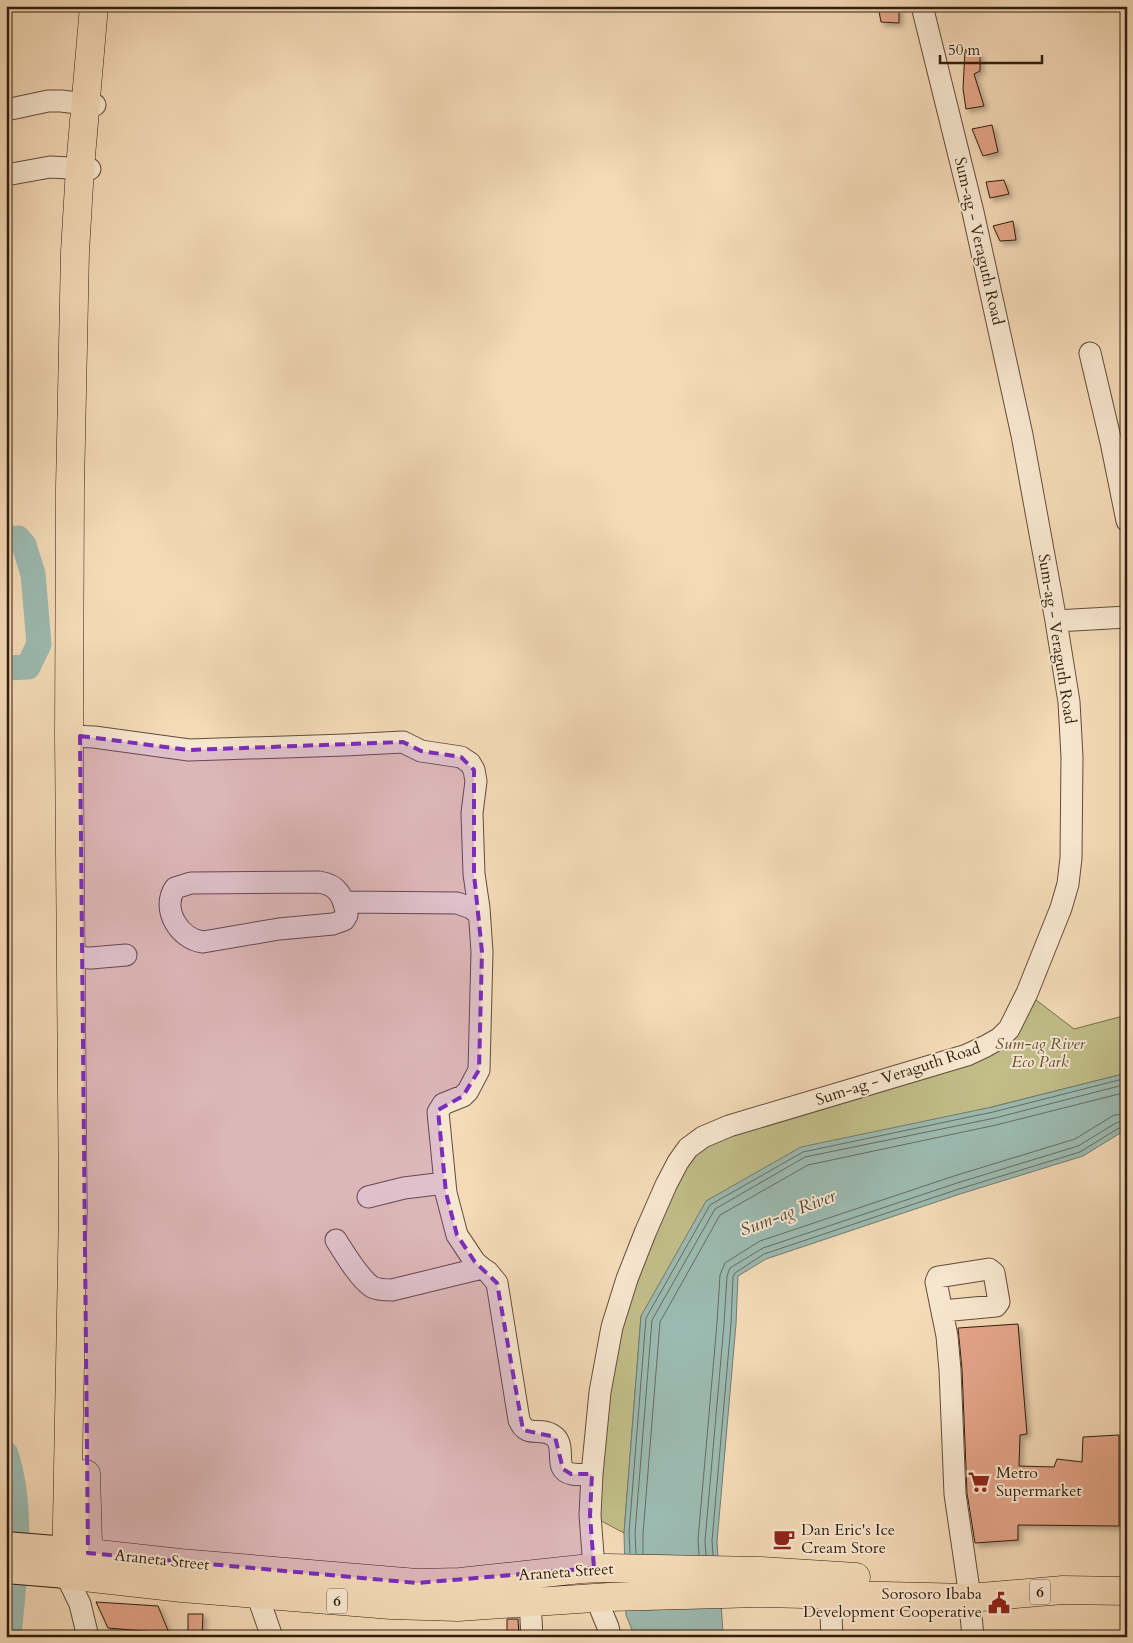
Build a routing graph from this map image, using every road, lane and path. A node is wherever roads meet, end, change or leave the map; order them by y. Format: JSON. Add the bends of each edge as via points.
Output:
{"nodes":[{"id":1,"x":94,"y":6,"type":"edge"},
{"id":2,"x":104,"y":6,"type":"edge"},
{"id":3,"x":922,"y":6,"type":"edge"},
{"id":4,"x":90,"y":104,"type":"junction"},
{"id":5,"x":6,"y":110,"type":"edge"},
{"id":6,"x":85,"y":169,"type":"junction"},
{"id":7,"x":6,"y":175,"type":"edge"},
{"id":8,"x":1090,"y":353,"type":"dead end"},
{"id":9,"x":1126,"y":511,"type":"edge"},
{"id":10,"x":1127,"y":617,"type":"edge"},
{"id":11,"x":1056,"y":621,"type":"junction"},
{"id":12,"x":74,"y":736,"type":"junction"},
{"id":13,"x":344,"y":902,"type":"junction"},
{"id":14,"x":480,"y":914,"type":"junction"},
{"id":15,"x":126,"y":955,"type":"dead end"},
{"id":16,"x":76,"y":958,"type":"junction"},
{"id":17,"x":445,"y":1182,"type":"junction"},
{"id":18,"x":368,"y":1197,"type":"dead end"},
{"id":19,"x":336,"y":1240,"type":"dead end"},
{"id":20,"x":482,"y":1268,"type":"junction"},
{"id":21,"x":942,"y":1311,"type":"dead end"},
{"id":22,"x":592,"y":1474,"type":"junction"},
{"id":23,"x":6,"y":1545,"type":"edge"},
{"id":24,"x":23,"y":1563,"type":"edge"},
{"id":25,"x":77,"y":1564,"type":"junction"},
{"id":26,"x":251,"y":1568,"type":"junction"},
{"id":27,"x":600,"y":1568,"type":"junction"},
{"id":28,"x":1127,"y":1575,"type":"edge"},
{"id":29,"x":761,"y":1582,"type":"junction"},
{"id":30,"x":968,"y":1591,"type":"junction"},
{"id":31,"x":1127,"y":1591,"type":"edge"},
{"id":32,"x":257,"y":1594,"type":"junction"},
{"id":33,"x":830,"y":1594,"type":"junction"},
{"id":34,"x":603,"y":1597,"type":"junction"},
{"id":35,"x":530,"y":1601,"type":"junction"},
{"id":36,"x":88,"y":1637,"type":"edge"},
{"id":37,"x":272,"y":1637,"type":"edge"},
{"id":38,"x":532,"y":1637,"type":"edge"},
{"id":39,"x":610,"y":1637,"type":"edge"},
{"id":40,"x":832,"y":1637,"type":"edge"},
{"id":41,"x":973,"y":1637,"type":"edge"}],
"edges":[{"from":1,"to":4,"type":"highway"},
{"from":2,"to":4,"type":"highway"},
{"from":3,"to":11,"type":"street","name":"Sum-ag - Veraguth Road","via":[[953,126],[1022,434]]},
{"from":4,"to":5,"type":"street","via":[[48,101]]},
{"from":4,"to":6,"type":"highway"},
{"from":6,"to":7,"type":"street","via":[[50,167]]},
{"from":6,"to":12,"type":"highway","via":[[75,252],[70,477]]},
{"from":8,"to":9,"type":"street"},
{"from":10,"to":11,"type":"street"},
{"from":11,"to":22,"type":"street","name":"Sum-ag - Veraguth Road","via":[[1070,711],[1071,858],[1061,908],[1009,1029],[993,1042],[967,1055],[729,1126],[688,1148],[652,1217],[612,1327],[600,1392]]},
{"from":12,"to":14,"type":"street","via":[[189,750],[402,742],[421,750],[461,757],[470,763],[476,781],[472,813],[474,874]]},
{"from":12,"to":16,"type":"highway"},
{"from":13,"to":13,"type":"street","via":[[339,892],[329,884],[319,882],[191,883],[175,888],[170,901],[172,916],[181,932],[203,942],[338,923],[348,915]]},
{"from":13,"to":14,"type":"street","via":[[457,903]]},
{"from":14,"to":17,"type":"street","via":[[479,1070],[463,1096],[443,1104],[438,1112]]},
{"from":15,"to":16,"type":"street"},
{"from":16,"to":25,"type":"highway","via":[[85,1443]]},
{"from":17,"to":18,"type":"street"},
{"from":17,"to":20,"type":"street","via":[[457,1235]]},
{"from":19,"to":20,"type":"street","via":[[359,1273],[379,1289],[392,1290]]},
{"from":20,"to":22,"type":"street","via":[[497,1283],[522,1427],[556,1437],[563,1469],[571,1474]]},
{"from":21,"to":30,"type":"street","via":[[950,1370],[955,1494]]},
{"from":22,"to":27,"type":"street","name":"Sum-ag - Veraguth Road","via":[[590,1515]]},
{"from":23,"to":24,"type":"main road","name":"Araneta Street","number":"6"},
{"from":24,"to":25,"type":"main road","name":"Araneta Street","number":"6"},
{"from":25,"to":26,"type":"highway","name":"Araneta Street","number":"6","via":[[180,1563]]},
{"from":25,"to":32,"type":"highway","name":"Araneta Street","number":"6","via":[[182,1588]]},
{"from":25,"to":36,"type":"street","via":[[80,1604]]},
{"from":26,"to":27,"type":"highway","name":"Araneta Street","number":"6","via":[[417,1583],[460,1582]]},
{"from":26,"to":32,"type":"street"},
{"from":27,"to":29,"type":"highway","name":"Araneta Street","number":"6"},
{"from":28,"to":30,"type":"highway","name":"Araneta Street","number":"6"},
{"from":29,"to":30,"type":"highway","name":"Araneta Street","number":"6"},
{"from":29,"to":33,"type":"highway","name":"Araneta Street","number":"6"},
{"from":29,"to":34,"type":"highway","name":"Araneta Street","number":"6"},
{"from":30,"to":31,"type":"highway","name":"Araneta Street","number":"6"},
{"from":30,"to":33,"type":"highway","name":"Araneta Street","number":"6"},
{"from":30,"to":41,"type":"street"},
{"from":32,"to":35,"type":"highway","name":"Araneta Street","number":"6","via":[[414,1606],[458,1607]]},
{"from":32,"to":37,"type":"street"},
{"from":33,"to":40,"type":"street"},
{"from":34,"to":35,"type":"highway","name":"Araneta Street","number":"6"},
{"from":34,"to":39,"type":"street"},
{"from":35,"to":38,"type":"street"}]}
